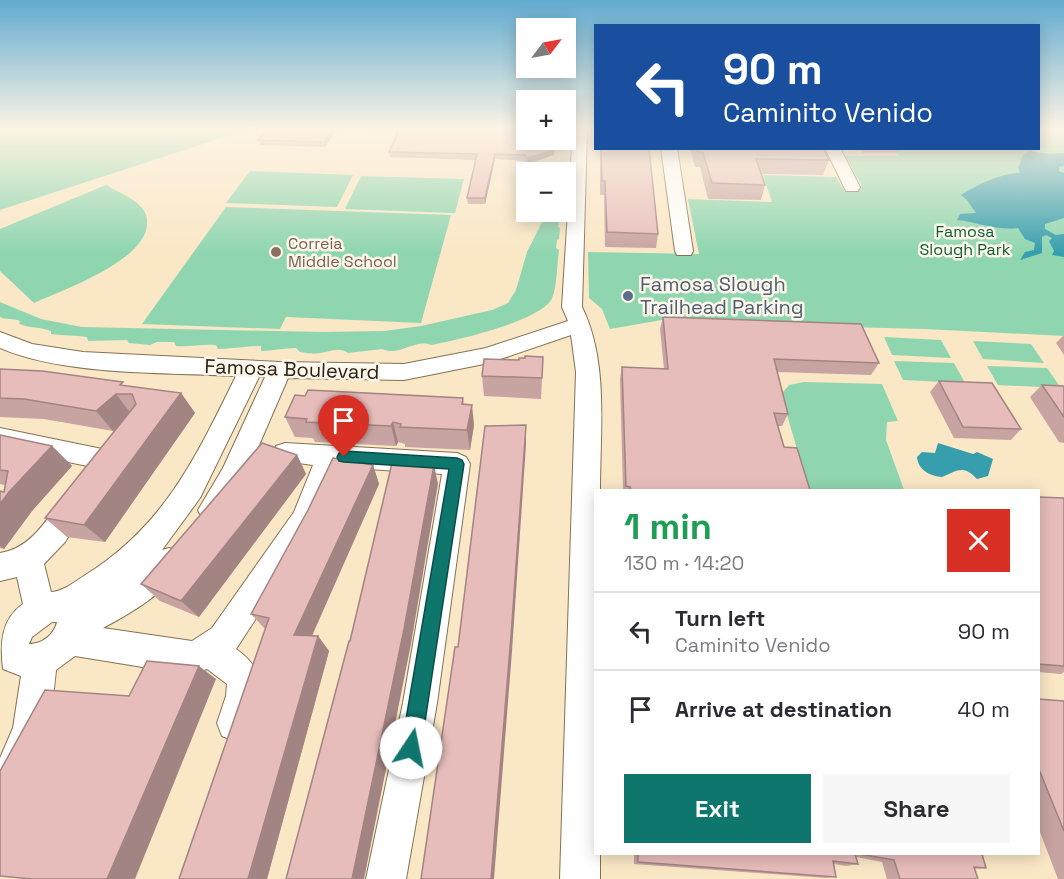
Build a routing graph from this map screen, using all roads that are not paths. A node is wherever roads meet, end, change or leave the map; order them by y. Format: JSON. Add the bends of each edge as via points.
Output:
{"nodes":[{"id":1,"x":577,"y":171,"type":"edge"},
{"id":2,"x":672,"y":171,"type":"edge"},
{"id":3,"x":844,"y":171,"type":"edge"},
{"id":4,"x":852,"y":187,"type":"dead end"},
{"id":5,"x":684,"y":251,"type":"dead end"},
{"id":6,"x":580,"y":324,"type":"junction"},
{"id":7,"x":0,"y":339,"type":"edge"},
{"id":8,"x":251,"y":369,"type":"junction"},
{"id":9,"x":280,"y":370,"type":"junction"},
{"id":10,"x":0,"y":438,"type":"edge"},
{"id":11,"x":285,"y":453,"type":"edge"},
{"id":12,"x":329,"y":457,"type":"junction"},
{"id":13,"x":14,"y":564,"type":"edge"},
{"id":14,"x":60,"y":620,"type":"junction"},
{"id":15,"x":17,"y":649,"type":"edge"},
{"id":16,"x":209,"y":651,"type":"junction"},
{"id":17,"x":222,"y":759,"type":"edge"},
{"id":18,"x":0,"y":796,"type":"edge"},
{"id":19,"x":386,"y":879,"type":"edge"},
{"id":20,"x":580,"y":879,"type":"edge"}],
"edges":[{"from":1,"to":6,"type":"street","via":[[572,307]]},
{"from":2,"to":5,"type":"street"},
{"from":3,"to":4,"type":"street"},
{"from":6,"to":9,"type":"street","name":"Famosa Boulevard","via":[[489,355],[405,372]]},
{"from":6,"to":20,"type":"street","via":[[588,398]]},
{"from":7,"to":8,"type":"street","name":"Famosa Boulevard","via":[[28,351],[83,360]]},
{"from":8,"to":9,"type":"street","name":"Famosa Boulevard"},
{"from":8,"to":14,"type":"street","via":[[200,473],[167,521],[141,552],[91,589]]},
{"from":9,"to":14,"type":"street","via":[[234,473],[191,537],[143,587],[117,604]]},
{"from":10,"to":13,"type":"street","via":[[115,451],[43,546]]},
{"from":11,"to":12,"type":"street"},
{"from":12,"to":16,"type":"street","via":[[306,518],[223,639]]},
{"from":12,"to":19,"type":"street","via":[[457,464],[420,703]]},
{"from":13,"to":14,"type":"street"},
{"from":14,"to":15,"type":"street","via":[[21,624]]},
{"from":14,"to":15,"type":"street","via":[[51,655]]},
{"from":14,"to":16,"type":"street","via":[[187,658]]},
{"from":15,"to":18,"type":"street","via":[[35,707],[28,737]]},
{"from":16,"to":17,"type":"street","via":[[236,668],[244,684],[244,697]]}]}
